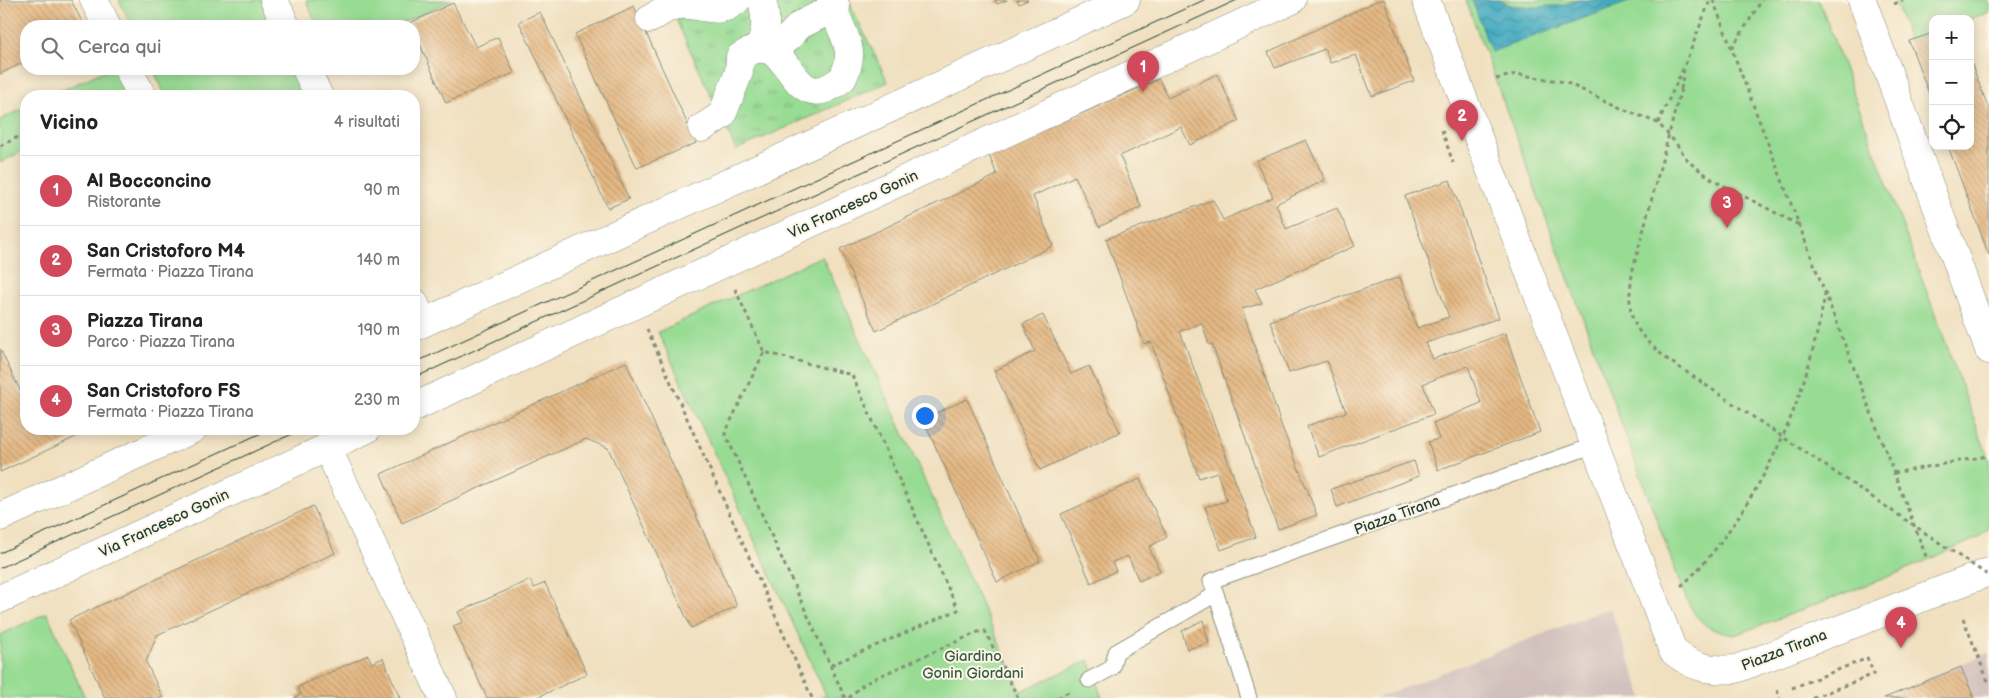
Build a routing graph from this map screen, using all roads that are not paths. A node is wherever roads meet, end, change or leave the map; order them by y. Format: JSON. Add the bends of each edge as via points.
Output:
{"nodes":[{"id":1,"x":94,"y":0,"type":"edge"},
{"id":2,"x":274,"y":0,"type":"edge"},
{"id":3,"x":737,"y":0,"type":"edge"},
{"id":4,"x":762,"y":0,"type":"edge"},
{"id":5,"x":1126,"y":0,"type":"edge"},
{"id":6,"x":1292,"y":0,"type":"edge"},
{"id":7,"x":1426,"y":0,"type":"edge"},
{"id":8,"x":1862,"y":0,"type":"edge"},
{"id":9,"x":833,"y":3,"type":"edge"},
{"id":10,"x":650,"y":18,"type":"dead end"},
{"id":11,"x":104,"y":20,"type":"edge"},
{"id":12,"x":283,"y":20,"type":"edge"},
{"id":13,"x":766,"y":49,"type":"junction"},
{"id":14,"x":131,"y":75,"type":"edge"},
{"id":15,"x":309,"y":75,"type":"edge"},
{"id":16,"x":139,"y":90,"type":"edge"},
{"id":17,"x":316,"y":90,"type":"edge"},
{"id":18,"x":702,"y":128,"type":"dead end"},
{"id":19,"x":420,"y":317,"type":"edge"},
{"id":20,"x":1989,"y":350,"type":"edge"},
{"id":21,"x":420,"y":404,"type":"edge"},
{"id":22,"x":180,"y":435,"type":"edge"},
{"id":23,"x":354,"y":435,"type":"edge"},
{"id":24,"x":1595,"y":445,"type":"junction"},
{"id":25,"x":328,"y":447,"type":"junction"},
{"id":26,"x":0,"y":517,"type":"edge"},
{"id":27,"x":1989,"y":574,"type":"edge"},
{"id":28,"x":1216,"y":594,"type":"junction"},
{"id":29,"x":0,"y":599,"type":"edge"},
{"id":30,"x":1089,"y":680,"type":"dead end"},
{"id":31,"x":443,"y":698,"type":"edge"},
{"id":32,"x":1249,"y":698,"type":"edge"}],
"edges":[{"from":1,"to":11,"type":"street"},
{"from":2,"to":12,"type":"street"},
{"from":3,"to":10,"type":"street","via":[[720,9],[676,5]]},
{"from":4,"to":13,"type":"street","via":[[766,15]]},
{"from":5,"to":19,"type":"street"},
{"from":6,"to":21,"type":"street","name":"Via Francesco Gonin"},
{"from":7,"to":24,"type":"street","name":"Piazza Tirana"},
{"from":8,"to":20,"type":"street"},
{"from":9,"to":13,"type":"street","via":[[800,25],[783,43]]},
{"from":9,"to":13,"type":"street","via":[[850,54],[843,78],[834,86],[821,92],[812,91]]},
{"from":13,"to":18,"type":"street","via":[[749,51],[740,57],[739,72],[722,115]]},
{"from":14,"to":16,"type":"street"},
{"from":15,"to":17,"type":"street"},
{"from":22,"to":26,"type":"street"},
{"from":23,"to":25,"type":"street","name":"Via Francesco Gonin"},
{"from":24,"to":27,"type":"street","name":"Piazza Tirana","via":[[1673,651],[1686,662],[1705,669],[1736,669]]},
{"from":24,"to":28,"type":"lane","name":"Piazza Tirana","via":[[1211,581]]},
{"from":25,"to":29,"type":"street","name":"Via Francesco Gonin"},
{"from":25,"to":31,"type":"street"},
{"from":28,"to":30,"type":"lane","via":[[1116,652],[1112,668]]},
{"from":28,"to":32,"type":"lane"}]}
